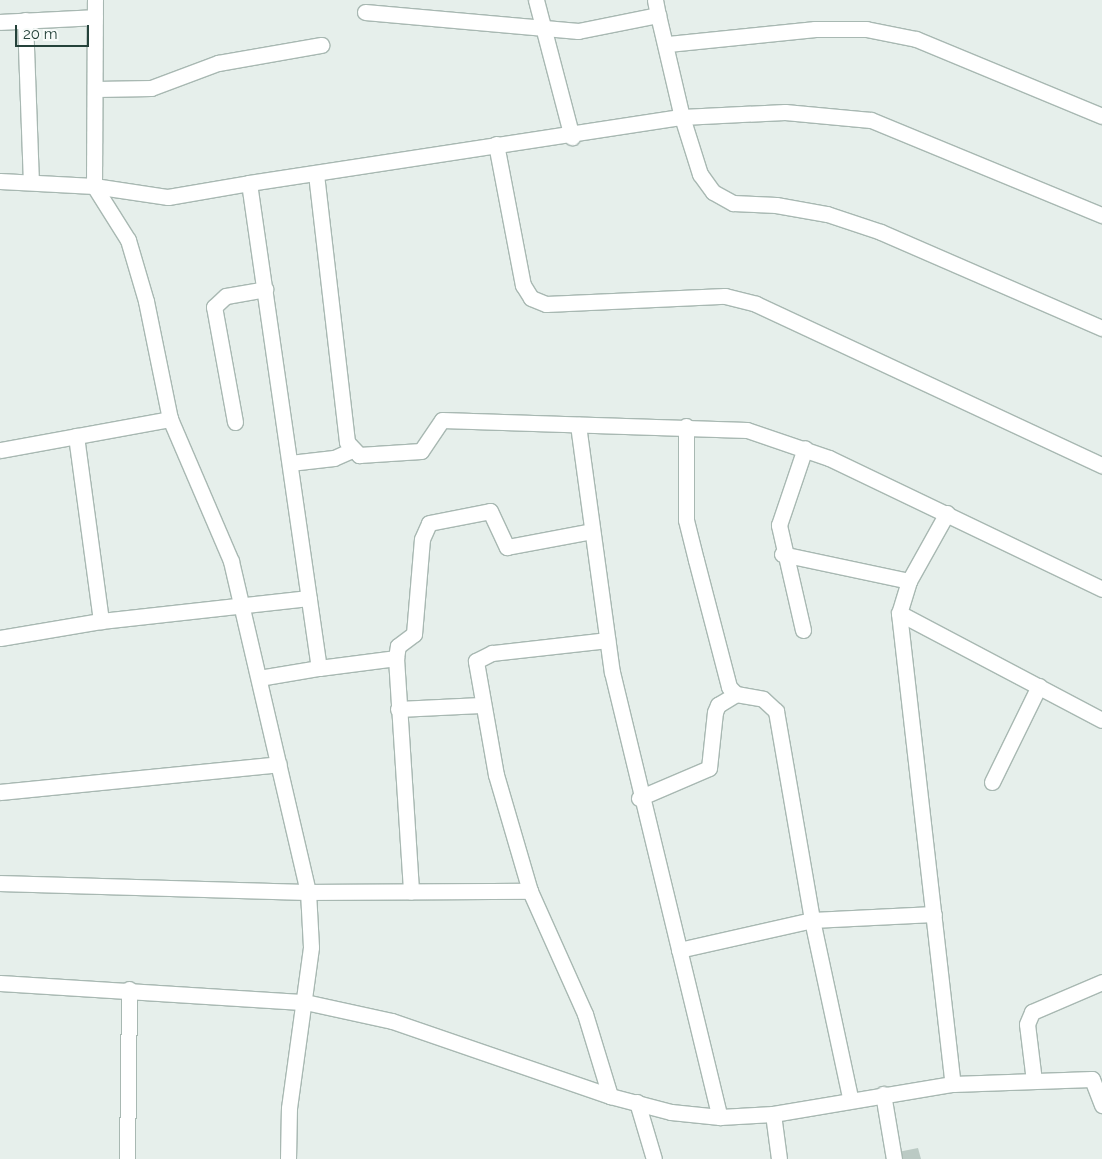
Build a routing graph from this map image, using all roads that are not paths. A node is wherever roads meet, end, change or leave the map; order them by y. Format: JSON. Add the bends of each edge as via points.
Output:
{"nodes":[{"id":1,"x":95,"y":0,"type":"edge"},
{"id":2,"x":536,"y":0,"type":"edge"},
{"id":3,"x":655,"y":0,"type":"edge"},
{"id":4,"x":365,"y":12,"type":"dead end"},
{"id":5,"x":658,"y":15,"type":"junction"},
{"id":6,"x":95,"y":17,"type":"junction"},
{"id":7,"x":25,"y":20,"type":"junction"},
{"id":8,"x":0,"y":22,"type":"edge"},
{"id":9,"x":543,"y":28,"type":"junction"},
{"id":10,"x":668,"y":44,"type":"junction"},
{"id":11,"x":320,"y":45,"type":"dead end"},
{"id":12,"x":96,"y":89,"type":"junction"},
{"id":13,"x":1102,"y":116,"type":"edge"},
{"id":14,"x":682,"y":117,"type":"junction"},
{"id":15,"x":572,"y":137,"type":"junction"},
{"id":16,"x":496,"y":144,"type":"junction"},
{"id":17,"x":316,"y":174,"type":"junction"},
{"id":18,"x":0,"y":181,"type":"edge"},
{"id":19,"x":31,"y":182,"type":"junction"},
{"id":20,"x":249,"y":183,"type":"junction"},
{"id":21,"x":94,"y":186,"type":"junction"},
{"id":22,"x":1102,"y":215,"type":"edge"},
{"id":23,"x":265,"y":289,"type":"junction"},
{"id":24,"x":1102,"y":328,"type":"edge"},
{"id":25,"x":170,"y":419,"type":"junction"},
{"id":26,"x":235,"y":422,"type":"dead end"},
{"id":27,"x":578,"y":425,"type":"junction"},
{"id":28,"x":686,"y":426,"type":"junction"},
{"id":29,"x":76,"y":436,"type":"junction"},
{"id":30,"x":805,"y":448,"type":"junction"},
{"id":31,"x":0,"y":450,"type":"edge"},
{"id":32,"x":352,"y":450,"type":"junction"},
{"id":33,"x":290,"y":463,"type":"junction"},
{"id":34,"x":1102,"y":465,"type":"edge"},
{"id":35,"x":947,"y":513,"type":"junction"},
{"id":36,"x":592,"y":532,"type":"junction"},
{"id":37,"x":782,"y":554,"type":"junction"},
{"id":38,"x":909,"y":581,"type":"junction"},
{"id":39,"x":1102,"y":589,"type":"edge"},
{"id":40,"x":309,"y":598,"type":"junction"},
{"id":41,"x":242,"y":606,"type":"junction"},
{"id":42,"x":899,"y":613,"type":"junction"},
{"id":43,"x":101,"y":621,"type":"junction"},
{"id":44,"x":803,"y":630,"type":"dead end"},
{"id":45,"x":0,"y":638,"type":"edge"},
{"id":46,"x":607,"y":640,"type":"junction"},
{"id":47,"x":396,"y":658,"type":"junction"},
{"id":48,"x":319,"y":668,"type":"junction"},
{"id":49,"x":259,"y":678,"type":"junction"},
{"id":50,"x":1039,"y":686,"type":"junction"},
{"id":51,"x":736,"y":694,"type":"junction"},
{"id":52,"x":482,"y":705,"type":"junction"},
{"id":53,"x":398,"y":709,"type":"junction"},
{"id":54,"x":1102,"y":720,"type":"edge"},
{"id":55,"x":279,"y":764,"type":"junction"},
{"id":56,"x":992,"y":782,"type":"dead end"},
{"id":57,"x":0,"y":792,"type":"edge"},
{"id":58,"x":639,"y":798,"type":"junction"},
{"id":59,"x":0,"y":883,"type":"edge"},
{"id":60,"x":530,"y":891,"type":"junction"},
{"id":61,"x":308,"y":892,"type":"junction"},
{"id":62,"x":410,"y":892,"type":"junction"},
{"id":63,"x":934,"y":914,"type":"junction"},
{"id":64,"x":812,"y":920,"type":"junction"},
{"id":65,"x":679,"y":950,"type":"junction"},
{"id":66,"x":1102,"y":982,"type":"edge"},
{"id":67,"x":0,"y":983,"type":"edge"},
{"id":68,"x":129,"y":989,"type":"junction"},
{"id":69,"x":305,"y":1002,"type":"junction"},
{"id":70,"x":1097,"y":1080,"type":"edge"},
{"id":71,"x":1034,"y":1081,"type":"junction"},
{"id":72,"x":953,"y":1084,"type":"junction"},
{"id":73,"x":883,"y":1094,"type":"junction"},
{"id":74,"x":610,"y":1096,"type":"junction"},
{"id":75,"x":850,"y":1098,"type":"junction"},
{"id":76,"x":637,"y":1102,"type":"junction"},
{"id":77,"x":1102,"y":1105,"type":"edge"},
{"id":78,"x":773,"y":1114,"type":"junction"},
{"id":79,"x":720,"y":1117,"type":"junction"},
{"id":80,"x":127,"y":1159,"type":"edge"},
{"id":81,"x":288,"y":1159,"type":"edge"},
{"id":82,"x":654,"y":1159,"type":"edge"},
{"id":83,"x":779,"y":1159,"type":"edge"},
{"id":84,"x":894,"y":1159,"type":"edge"}],
"edges":[{"from":1,"to":6,"type":"street"},
{"from":2,"to":9,"type":"street"},
{"from":3,"to":5,"type":"street"},
{"from":4,"to":9,"type":"street"},
{"from":5,"to":9,"type":"street","via":[[578,31]]},
{"from":5,"to":10,"type":"street"},
{"from":6,"to":7,"type":"street"},
{"from":6,"to":12,"type":"street"},
{"from":7,"to":8,"type":"street"},
{"from":7,"to":19,"type":"street"},
{"from":9,"to":15,"type":"street"},
{"from":10,"to":13,"type":"street","via":[[814,29],[866,28],[916,39]]},
{"from":10,"to":14,"type":"street"},
{"from":11,"to":12,"type":"street","via":[[218,63],[151,88]]},
{"from":12,"to":21,"type":"street"},
{"from":14,"to":15,"type":"street"},
{"from":14,"to":22,"type":"street","via":[[785,112],[871,120]]},
{"from":14,"to":24,"type":"street","via":[[700,174],[713,192],[733,203],[776,205],[854,223]]},
{"from":15,"to":16,"type":"street"},
{"from":16,"to":17,"type":"street"},
{"from":16,"to":34,"type":"street","via":[[522,285],[531,298],[546,304],[725,296],[756,304]]},
{"from":17,"to":20,"type":"street"},
{"from":17,"to":32,"type":"street"},
{"from":18,"to":19,"type":"street"},
{"from":19,"to":21,"type":"street"},
{"from":20,"to":21,"type":"street","via":[[168,197]]},
{"from":20,"to":23,"type":"street"},
{"from":21,"to":25,"type":"street","via":[[128,240],[146,301]]},
{"from":23,"to":26,"type":"street","via":[[226,296],[214,307]]},
{"from":23,"to":33,"type":"street"},
{"from":25,"to":29,"type":"street"},
{"from":25,"to":41,"type":"street","via":[[232,561]]},
{"from":27,"to":28,"type":"street"},
{"from":27,"to":32,"type":"street","via":[[442,420],[420,451],[360,455]]},
{"from":27,"to":36,"type":"street"},
{"from":28,"to":30,"type":"street","via":[[746,430]]},
{"from":28,"to":51,"type":"street","via":[[686,520],[725,678]]},
{"from":29,"to":31,"type":"street"},
{"from":29,"to":43,"type":"street"},
{"from":30,"to":35,"type":"street"},
{"from":30,"to":37,"type":"street","via":[[780,525]]},
{"from":32,"to":33,"type":"street","via":[[334,458]]},
{"from":33,"to":40,"type":"street"},
{"from":35,"to":38,"type":"street"},
{"from":35,"to":39,"type":"street"},
{"from":36,"to":46,"type":"street"},
{"from":36,"to":47,"type":"street","via":[[507,547],[490,510],[429,523],[422,539],[414,634],[398,646]]},
{"from":37,"to":38,"type":"street"},
{"from":37,"to":44,"type":"street"},
{"from":38,"to":42,"type":"street"},
{"from":40,"to":41,"type":"street"},
{"from":40,"to":48,"type":"street"},
{"from":41,"to":43,"type":"street"},
{"from":41,"to":49,"type":"street"},
{"from":42,"to":50,"type":"street"},
{"from":42,"to":63,"type":"street"},
{"from":43,"to":45,"type":"street"},
{"from":46,"to":52,"type":"street","via":[[483,655],[474,669]]},
{"from":46,"to":58,"type":"street"},
{"from":47,"to":48,"type":"street"},
{"from":47,"to":53,"type":"street"},
{"from":48,"to":49,"type":"street"},
{"from":49,"to":55,"type":"street"},
{"from":50,"to":54,"type":"street"},
{"from":50,"to":56,"type":"street"},
{"from":51,"to":58,"type":"street","via":[[722,701],[715,712],[709,768]]},
{"from":51,"to":64,"type":"street","via":[[764,699],[776,712]]},
{"from":52,"to":53,"type":"street"},
{"from":52,"to":60,"type":"street","via":[[496,775]]},
{"from":53,"to":62,"type":"street"},
{"from":55,"to":57,"type":"street"},
{"from":55,"to":61,"type":"street"},
{"from":58,"to":65,"type":"street"},
{"from":59,"to":61,"type":"street"},
{"from":60,"to":62,"type":"street"},
{"from":60,"to":74,"type":"street","via":[[585,1014]]},
{"from":61,"to":62,"type":"street"},
{"from":61,"to":69,"type":"street","via":[[311,948]]},
{"from":63,"to":64,"type":"street"},
{"from":63,"to":72,"type":"street"},
{"from":64,"to":65,"type":"street"},
{"from":64,"to":75,"type":"street"},
{"from":65,"to":79,"type":"street"},
{"from":66,"to":71,"type":"street","via":[[1032,1012],[1027,1024]]},
{"from":67,"to":68,"type":"street"},
{"from":68,"to":69,"type":"street"},
{"from":68,"to":80,"type":"street"},
{"from":69,"to":74,"type":"street","via":[[392,1022]]},
{"from":69,"to":81,"type":"street","via":[[289,1108]]},
{"from":70,"to":71,"type":"street"},
{"from":70,"to":77,"type":"street"},
{"from":71,"to":72,"type":"street"},
{"from":72,"to":73,"type":"street"},
{"from":73,"to":75,"type":"street"},
{"from":73,"to":84,"type":"street"},
{"from":74,"to":76,"type":"street"},
{"from":75,"to":78,"type":"street"},
{"from":76,"to":79,"type":"street"},
{"from":76,"to":82,"type":"street"},
{"from":78,"to":79,"type":"street"},
{"from":78,"to":83,"type":"street"}]}
